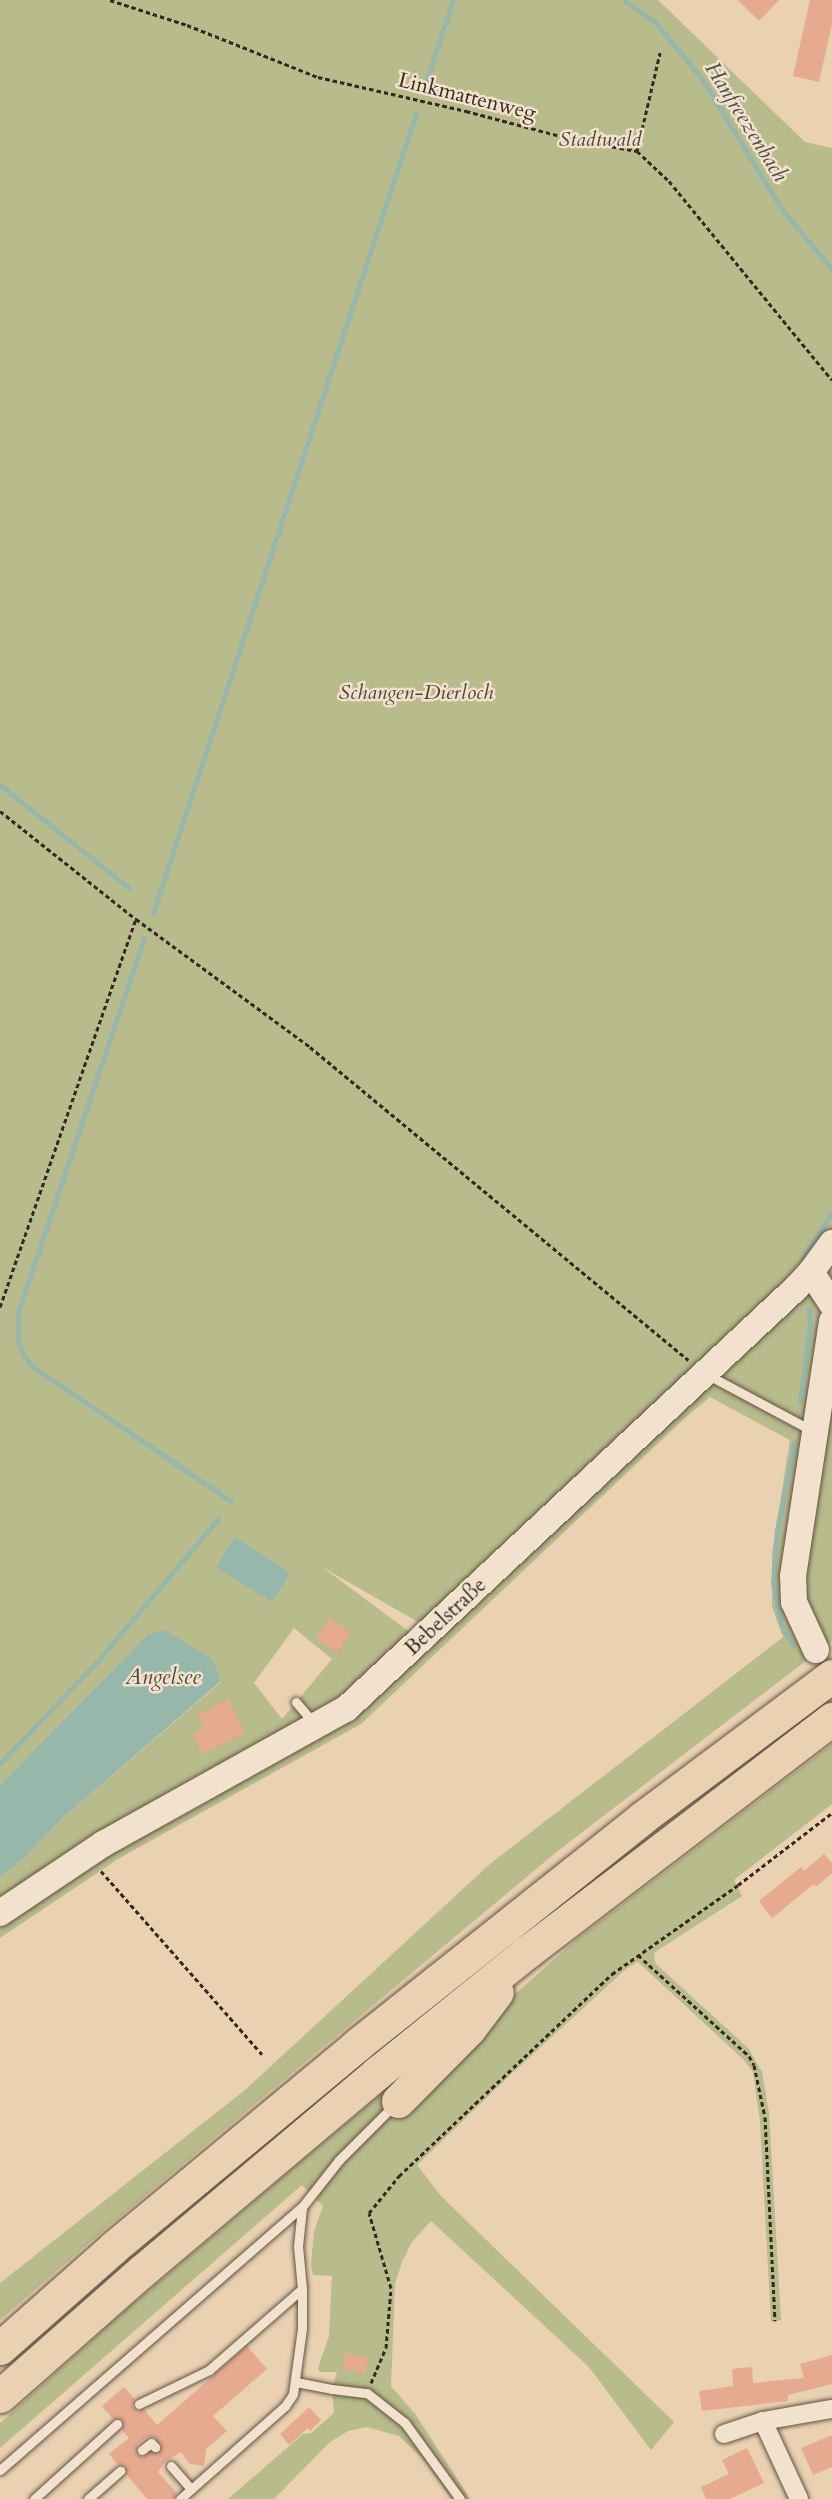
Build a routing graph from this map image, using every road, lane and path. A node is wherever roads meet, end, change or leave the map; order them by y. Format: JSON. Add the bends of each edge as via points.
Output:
{"nodes":[{"id":1,"x":110,"y":0,"type":"edge"},
{"id":2,"x":660,"y":52,"type":"dead end"},
{"id":3,"x":637,"y":151,"type":"junction"},
{"id":4,"x":832,"y":380,"type":"edge"},
{"id":5,"x":0,"y":811,"type":"edge"},
{"id":6,"x":136,"y":919,"type":"junction"},
{"id":7,"x":832,"y":1245,"type":"edge"},
{"id":8,"x":811,"y":1272,"type":"junction"},
{"id":9,"x":832,"y":1304,"type":"edge"},
{"id":10,"x":0,"y":1307,"type":"edge"},
{"id":11,"x":832,"y":1321,"type":"edge"},
{"id":12,"x":705,"y":1374,"type":"junction"},
{"id":13,"x":815,"y":1432,"type":"junction"},
{"id":14,"x":824,"y":1663,"type":"edge"},
{"id":15,"x":296,"y":1702,"type":"dead end"},
{"id":16,"x":832,"y":1719,"type":"edge"},
{"id":17,"x":316,"y":1727,"type":"junction"},
{"id":18,"x":832,"y":1813,"type":"edge"},
{"id":19,"x":103,"y":1873,"type":"dead end"},
{"id":20,"x":0,"y":1913,"type":"edge"},
{"id":21,"x":527,"y":1952,"type":"junction"},
{"id":22,"x":638,"y":1955,"type":"junction"},
{"id":23,"x":262,"y":2054,"type":"dead end"},
{"id":24,"x":398,"y":2101,"type":"joint"},
{"id":25,"x":302,"y":2207,"type":"junction"},
{"id":26,"x":302,"y":2289,"type":"junction"},
{"id":27,"x":775,"y":2321,"type":"dead end"},
{"id":28,"x":0,"y":2348,"type":"edge"},
{"id":29,"x":296,"y":2382,"type":"junction"},
{"id":30,"x":367,"y":2393,"type":"junction"},
{"id":31,"x":0,"y":2396,"type":"edge"},
{"id":32,"x":139,"y":2404,"type":"dead end"},
{"id":33,"x":832,"y":2409,"type":"edge"},
{"id":34,"x":763,"y":2421,"type":"junction"},
{"id":35,"x":117,"y":2424,"type":"dead end"},
{"id":36,"x":724,"y":2434,"type":"dead end"},
{"id":37,"x":155,"y":2447,"type":"dead end"},
{"id":38,"x":142,"y":2450,"type":"dead end"},
{"id":39,"x":171,"y":2466,"type":"dead end"},
{"id":40,"x":0,"y":2470,"type":"edge"},
{"id":41,"x":120,"y":2471,"type":"dead end"},
{"id":42,"x":178,"y":2474,"type":"junction"},
{"id":43,"x":169,"y":2482,"type":"dead end"},
{"id":44,"x":191,"y":2489,"type":"junction"},
{"id":45,"x":33,"y":2499,"type":"edge"},
{"id":46,"x":88,"y":2499,"type":"edge"},
{"id":47,"x":180,"y":2499,"type":"edge"},
{"id":48,"x":460,"y":2499,"type":"edge"},
{"id":49,"x":799,"y":2499,"type":"edge"}],
"edges":[{"from":1,"to":3,"type":"path","name":"Linkmattenweg","via":[[187,25],[318,77]]},
{"from":2,"to":3,"type":"path"},
{"from":3,"to":4,"type":"path","via":[[669,181]]},
{"from":5,"to":6,"type":"path"},
{"from":6,"to":10,"type":"path"},
{"from":6,"to":12,"type":"path","via":[[310,1047]]},
{"from":7,"to":8,"type":"street","name":"Bebelstraße"},
{"from":8,"to":9,"type":"street"},
{"from":8,"to":12,"type":"street","name":"Bebelstraße"},
{"from":11,"to":13,"type":"street"},
{"from":12,"to":13,"type":"lane"},
{"from":12,"to":17,"type":"street","name":"Bebelstraße","via":[[346,1709]]},
{"from":13,"to":14,"type":"street","via":[[793,1576],[794,1602]]},
{"from":14,"to":28,"type":"highway","via":[[642,1818],[357,2045],[114,2247]]},
{"from":15,"to":17,"type":"lane"},
{"from":16,"to":21,"type":"highway"},
{"from":17,"to":20,"type":"street","name":"Bebelstraße","via":[[103,1844]]},
{"from":18,"to":22,"type":"path"},
{"from":19,"to":23,"type":"path"},
{"from":21,"to":24,"type":"highway","via":[[469,2029]]},
{"from":21,"to":31,"type":"highway","via":[[323,2118]]},
{"from":22,"to":27,"type":"path","via":[[749,2056],[754,2065],[765,2117]]},
{"from":22,"to":30,"type":"path","via":[[612,1974],[399,2176],[369,2213],[391,2288],[386,2348]]},
{"from":24,"to":25,"type":"lane","via":[[339,2160]]},
{"from":25,"to":26,"type":"lane","via":[[298,2246]]},
{"from":25,"to":40,"type":"lane"},
{"from":26,"to":29,"type":"lane"},
{"from":26,"to":32,"type":"lane","via":[[209,2370]]},
{"from":29,"to":30,"type":"lane"},
{"from":29,"to":44,"type":"lane","via":[[285,2406]]},
{"from":30,"to":48,"type":"lane","via":[[405,2423]]},
{"from":33,"to":34,"type":"street"},
{"from":34,"to":36,"type":"street"},
{"from":34,"to":49,"type":"street"},
{"from":35,"to":45,"type":"lane"},
{"from":37,"to":38,"type":"lane","via":[[151,2443]]},
{"from":39,"to":42,"type":"lane"},
{"from":41,"to":46,"type":"lane"},
{"from":42,"to":43,"type":"lane"},
{"from":42,"to":44,"type":"lane"},
{"from":44,"to":47,"type":"lane"}]}
